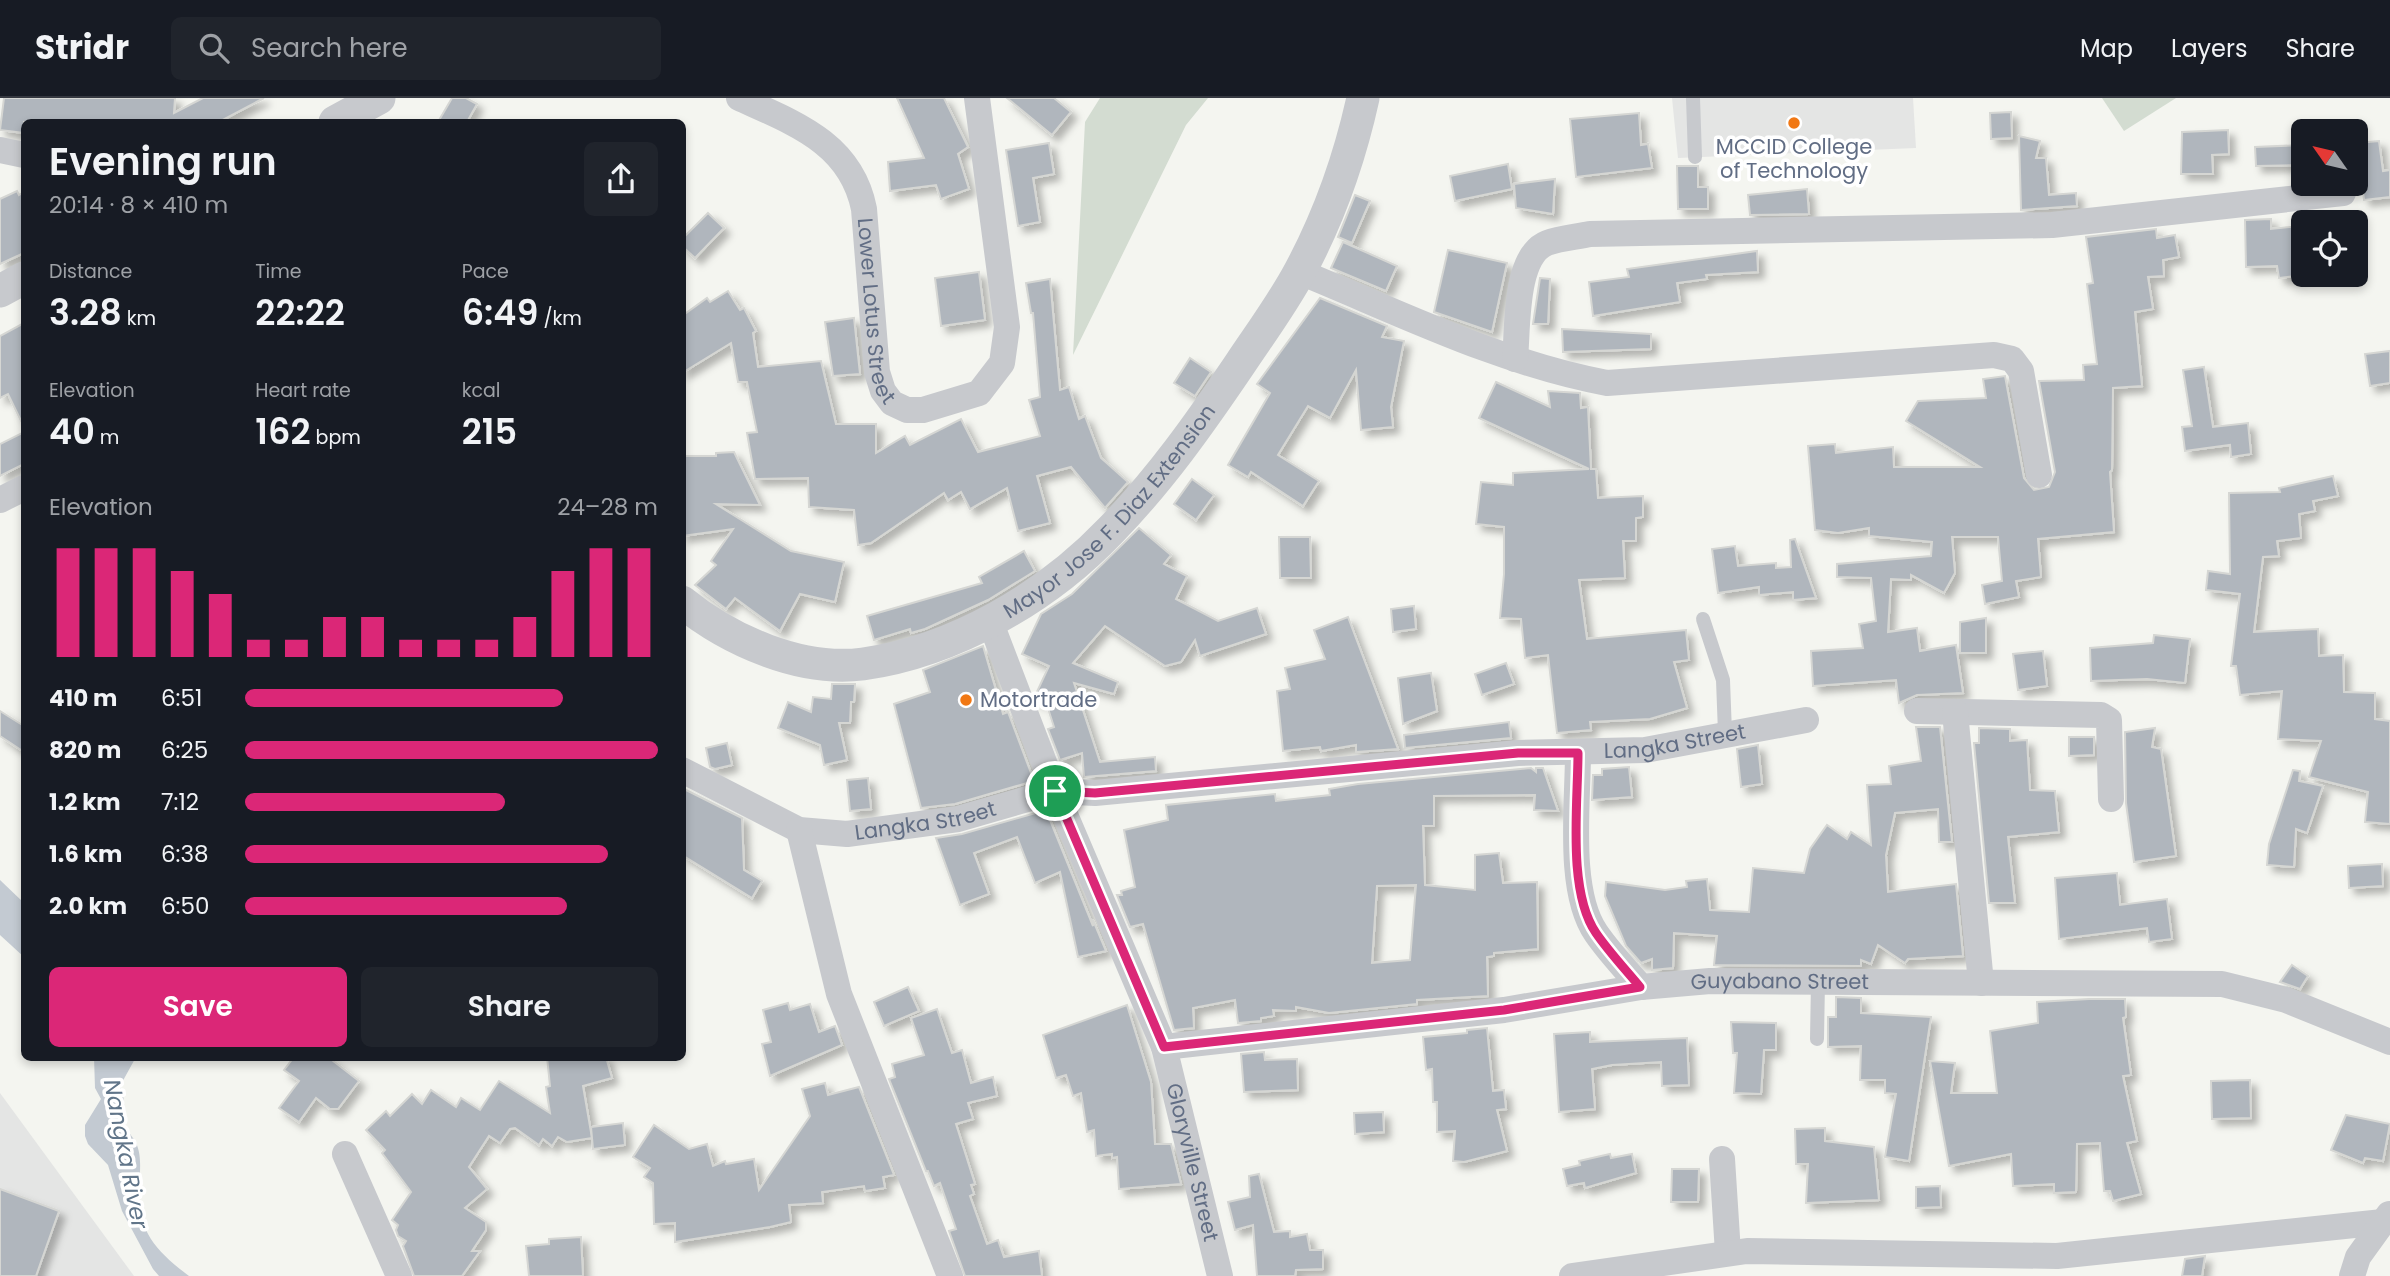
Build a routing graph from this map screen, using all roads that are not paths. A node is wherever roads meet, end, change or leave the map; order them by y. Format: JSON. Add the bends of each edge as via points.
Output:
{"nodes":[{"id":1,"x":379,"y":98,"type":"edge"},
{"id":2,"x":738,"y":98,"type":"edge"},
{"id":3,"x":977,"y":98,"type":"edge"},
{"id":4,"x":1363,"y":98,"type":"edge"},
{"id":5,"x":1693,"y":98,"type":"edge"},
{"id":6,"x":342,"y":119,"type":"edge"},
{"id":7,"x":0,"y":150,"type":"edge"},
{"id":8,"x":21,"y":154,"type":"edge"},
{"id":9,"x":1695,"y":157,"type":"dead end"},
{"id":10,"x":2316,"y":196,"type":"edge"},
{"id":11,"x":1300,"y":272,"type":"junction"},
{"id":12,"x":21,"y":280,"type":"edge"},
{"id":13,"x":0,"y":290,"type":"edge"},
{"id":14,"x":1515,"y":359,"type":"junction"},
{"id":15,"x":2039,"y":475,"type":"dead end"},
{"id":16,"x":21,"y":490,"type":"edge"},
{"id":17,"x":0,"y":500,"type":"edge"},
{"id":18,"x":686,"y":605,"type":"edge"},
{"id":19,"x":1703,"y":619,"type":"dead end"},
{"id":20,"x":990,"y":621,"type":"junction"},
{"id":21,"x":1917,"y":712,"type":"dead end"},
{"id":22,"x":1955,"y":712,"type":"junction"},
{"id":23,"x":1806,"y":720,"type":"dead end"},
{"id":24,"x":1725,"y":733,"type":"junction"},
{"id":25,"x":1578,"y":753,"type":"junction"},
{"id":26,"x":686,"y":773,"type":"edge"},
{"id":27,"x":1055,"y":791,"type":"junction"},
{"id":28,"x":2111,"y":799,"type":"dead end"},
{"id":29,"x":799,"y":830,"type":"junction"},
{"id":30,"x":1818,"y":982,"type":"junction"},
{"id":31,"x":1981,"y":983,"type":"junction"},
{"id":32,"x":1640,"y":987,"type":"junction"},
{"id":33,"x":1817,"y":1039,"type":"dead end"},
{"id":34,"x":2390,"y":1042,"type":"edge"},
{"id":35,"x":1164,"y":1047,"type":"junction"},
{"id":36,"x":345,"y":1154,"type":"dead end"},
{"id":37,"x":1722,"y":1159,"type":"dead end"},
{"id":38,"x":2386,"y":1217,"type":"edge"},
{"id":39,"x":1728,"y":1253,"type":"junction"},
{"id":40,"x":399,"y":1276,"type":"edge"},
{"id":41,"x":950,"y":1276,"type":"edge"},
{"id":42,"x":1220,"y":1276,"type":"edge"},
{"id":43,"x":1572,"y":1276,"type":"edge"},
{"id":44,"x":2352,"y":1276,"type":"edge"}],
"edges":[{"from":1,"to":6,"type":"street"},
{"from":2,"to":3,"type":"street","name":"Lower Lotus Street","via":[[828,143],[859,184],[877,372],[892,403],[907,410],[923,410],[979,393],[1002,363],[1007,327]]},
{"from":4,"to":11,"type":"street","name":"Mayor Jose F. Diaz Extension","via":[[1347,160]]},
{"from":5,"to":9,"type":"lane"},
{"from":7,"to":8,"type":"street"},
{"from":10,"to":14,"type":"street","via":[[2052,225],[1590,234],[1545,244],[1531,256],[1523,272]]},
{"from":11,"to":14,"type":"street"},
{"from":11,"to":20,"type":"street","name":"Mayor Jose F. Diaz Extension","via":[[1159,478],[1109,533],[1057,579]]},
{"from":12,"to":13,"type":"street"},
{"from":14,"to":15,"type":"street","via":[[1607,383],[1994,355],[2012,359],[2021,372]]},
{"from":16,"to":17,"type":"street"},
{"from":18,"to":20,"type":"street","name":"Mayor Jose F. Diaz Extension","via":[[740,639],[813,662],[861,664],[898,656]]},
{"from":19,"to":24,"type":"lane","via":[[1723,680]]},
{"from":20,"to":27,"type":"street","name":"Gloryville Street"},
{"from":21,"to":22,"type":"street"},
{"from":22,"to":28,"type":"street","via":[[2101,715],[2109,720]]},
{"from":22,"to":31,"type":"street"},
{"from":23,"to":24,"type":"street","name":"Langka Street"},
{"from":24,"to":25,"type":"street","name":"Langka Street","via":[[1645,750]]},
{"from":25,"to":27,"type":"street","name":"Langka Street","via":[[1367,765],[1095,793]]},
{"from":25,"to":32,"type":"street","via":[[1580,884],[1585,911],[1595,932]]},
{"from":26,"to":29,"type":"street","name":"Langka Street"},
{"from":27,"to":29,"type":"street","name":"Langka Street","via":[[958,819],[847,834]]},
{"from":27,"to":35,"type":"street","name":"Gloryville Street"},
{"from":29,"to":41,"type":"street","via":[[839,994]]},
{"from":30,"to":31,"type":"street","name":"Guyabano Street"},
{"from":30,"to":32,"type":"street","name":"Guyabano Street","via":[[1710,981]]},
{"from":30,"to":33,"type":"lane"},
{"from":31,"to":34,"type":"street","name":"Guyabano Street","via":[[2222,984],[2286,1000]]},
{"from":32,"to":35,"type":"street","name":"Guyabano Street","via":[[1504,1010]]},
{"from":35,"to":42,"type":"street","name":"Gloryville Street"},
{"from":36,"to":40,"type":"street"},
{"from":37,"to":39,"type":"street"},
{"from":38,"to":39,"type":"street","via":[[2057,1256]]},
{"from":38,"to":44,"type":"street","via":[[2358,1257]]},
{"from":39,"to":43,"type":"street"}]}
